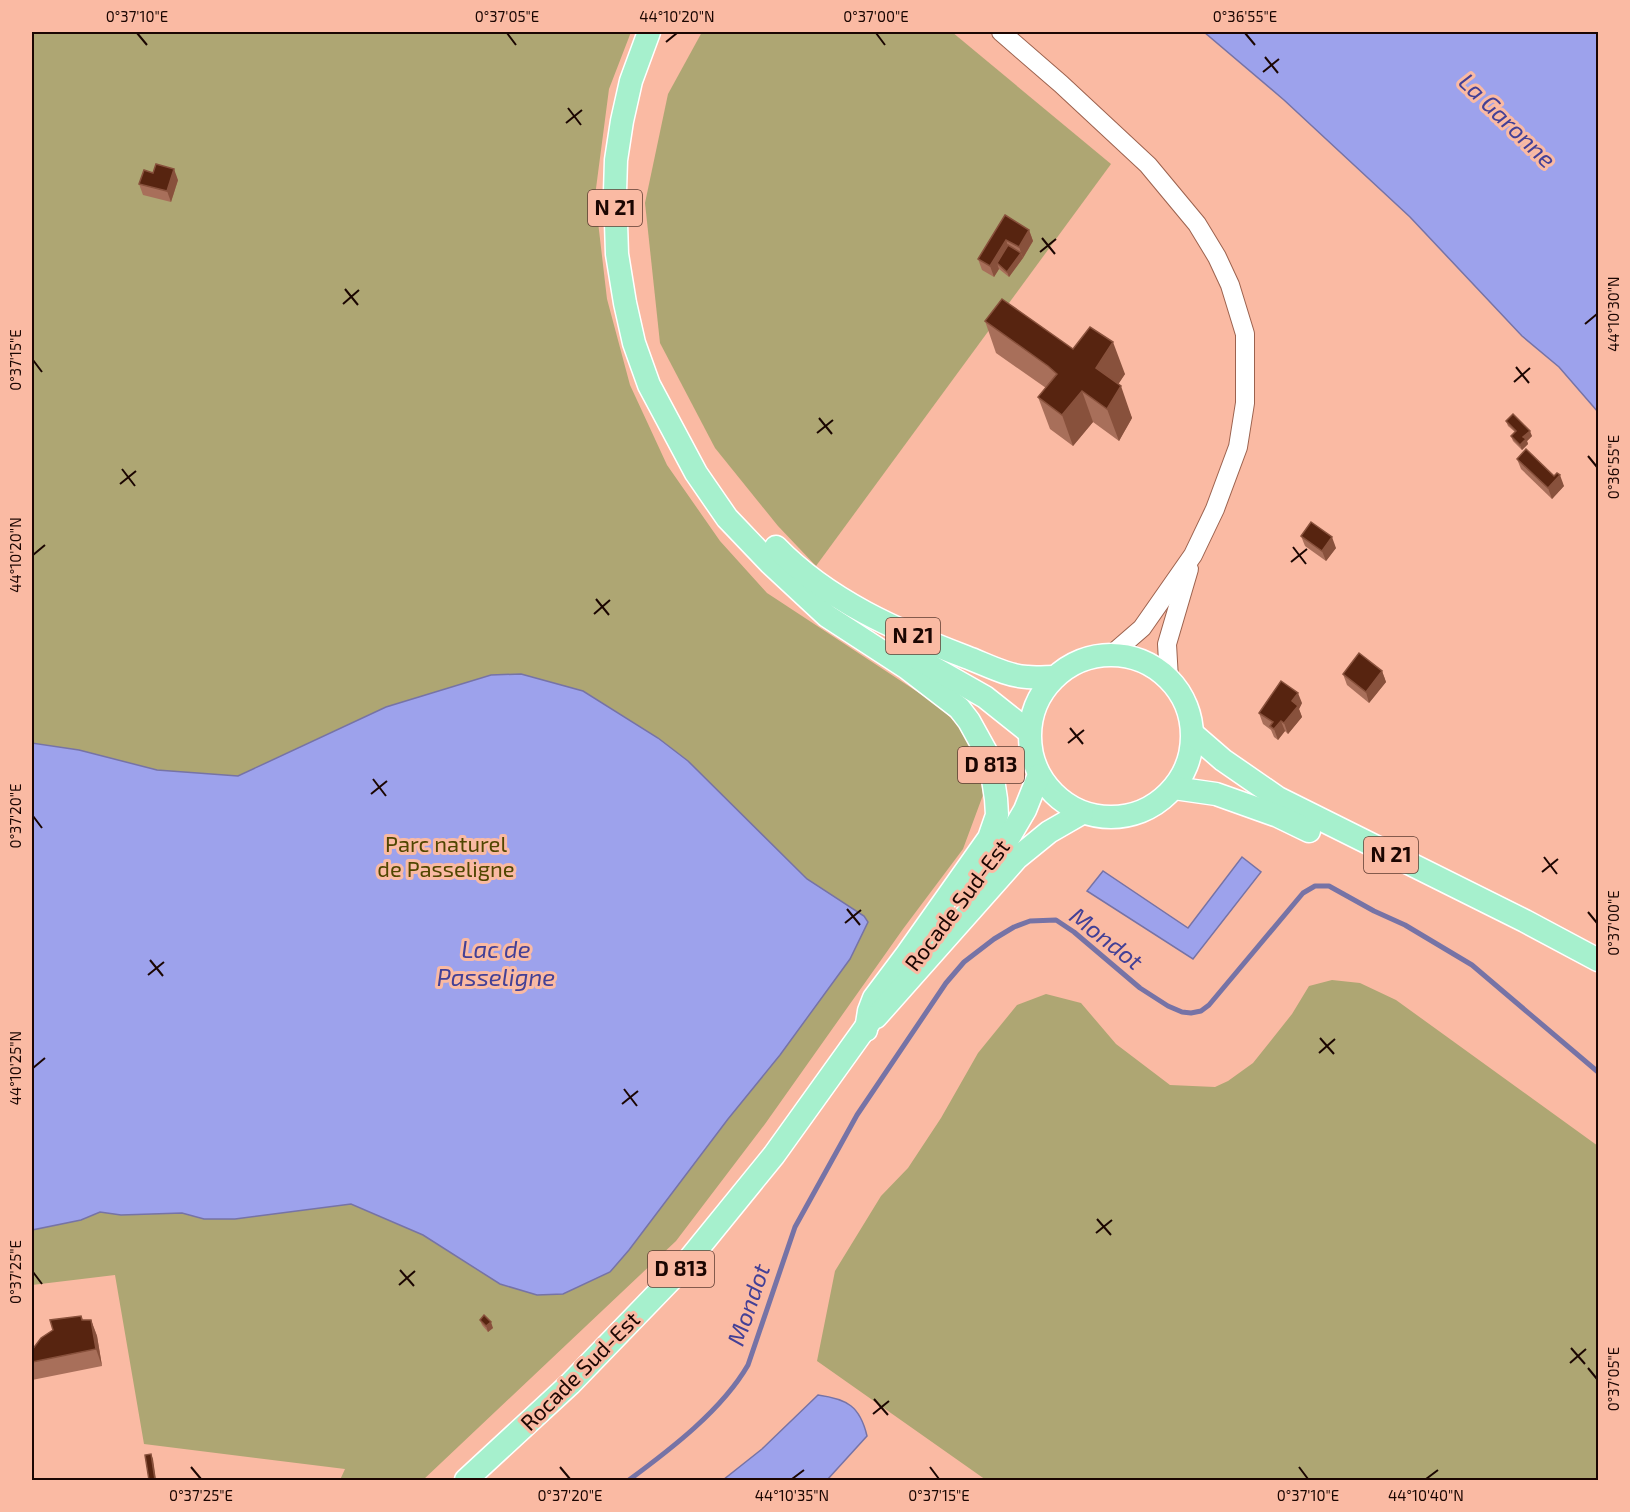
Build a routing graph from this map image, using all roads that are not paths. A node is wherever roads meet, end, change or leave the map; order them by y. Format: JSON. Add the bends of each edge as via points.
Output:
{"nodes":[{"id":1,"x":649,"y":32,"type":"edge"},
{"id":2,"x":659,"y":32,"type":"edge"},
{"id":3,"x":1001,"y":32,"type":"edge"},
{"id":4,"x":1193,"y":555,"type":"junction"},
{"id":5,"x":770,"y":563,"type":"junction"},
{"id":6,"x":1112,"y":654,"type":"junction"},
{"id":7,"x":1055,"y":677,"type":"junction"},
{"id":8,"x":1169,"y":679,"type":"junction"},
{"id":9,"x":1029,"y":732,"type":"junction"},
{"id":10,"x":1193,"y":734,"type":"junction"},
{"id":11,"x":1039,"y":775,"type":"junction"},
{"id":12,"x":1174,"y":788,"type":"junction"},
{"id":13,"x":1082,"y":813,"type":"junction"},
{"id":14,"x":1599,"y":960,"type":"edge"},
{"id":15,"x":1599,"y":973,"type":"edge"},
{"id":16,"x":866,"y":1030,"type":"junction"},
{"id":17,"x":466,"y":1480,"type":"edge"}],
"edges":[{"from":1,"to":5,"type":"main road","number":"N 21","via":[[631,81],[616,160],[617,254],[625,303],[649,385],[696,473],[727,518]]},
{"from":2,"to":7,"type":"main road","number":"N 21","via":[[636,99],[625,167],[628,268],[647,349],[693,442],[746,517],[786,558],[839,598],[907,634],[1000,670],[1026,678]]},
{"from":3,"to":4,"type":"street","via":[[1152,170],[1197,224],[1230,285],[1245,334],[1245,404],[1238,447]]},
{"from":4,"to":6,"type":"street","via":[[1142,628]]},
{"from":4,"to":8,"type":"street","via":[[1167,644]]},
{"from":5,"to":9,"type":"main road","number":"N 21","via":[[834,610],[985,697]]},
{"from":5,"to":16,"type":"main road","number":"D 813","via":[[827,616],[907,668],[959,708],[990,759],[997,815],[990,838],[874,998]]},
{"from":6,"to":7,"type":"main road","via":[[1072,664]]},
{"from":6,"to":8,"type":"main road","via":[[1143,661]]},
{"from":7,"to":9,"type":"main road","via":[[1033,712]]},
{"from":8,"to":10,"type":"main road","via":[[1190,713]]},
{"from":9,"to":11,"type":"main road","via":[[1031,754]]},
{"from":10,"to":12,"type":"main road","via":[[1188,762]]},
{"from":10,"to":14,"type":"main road","number":"N 21","via":[[1278,798]]},
{"from":11,"to":13,"type":"main road","via":[[1057,798]]},
{"from":11,"to":16,"type":"main road","name":"Rocade Sud-Est","number":"D 813","via":[[1010,836]]},
{"from":12,"to":13,"type":"main road","via":[[1155,805],[1132,815],[1107,818]]},
{"from":12,"to":15,"type":"main road","number":"N 21","via":[[1216,794],[1278,816],[1477,909]]},
{"from":13,"to":16,"type":"main road","name":"Rocade Sud-Est","number":"D 813","via":[[1049,832],[1017,858]]},
{"from":16,"to":17,"type":"main road","name":"Rocade Sud-Est","number":"D 813","via":[[774,1155],[683,1267],[570,1384]]}]}
